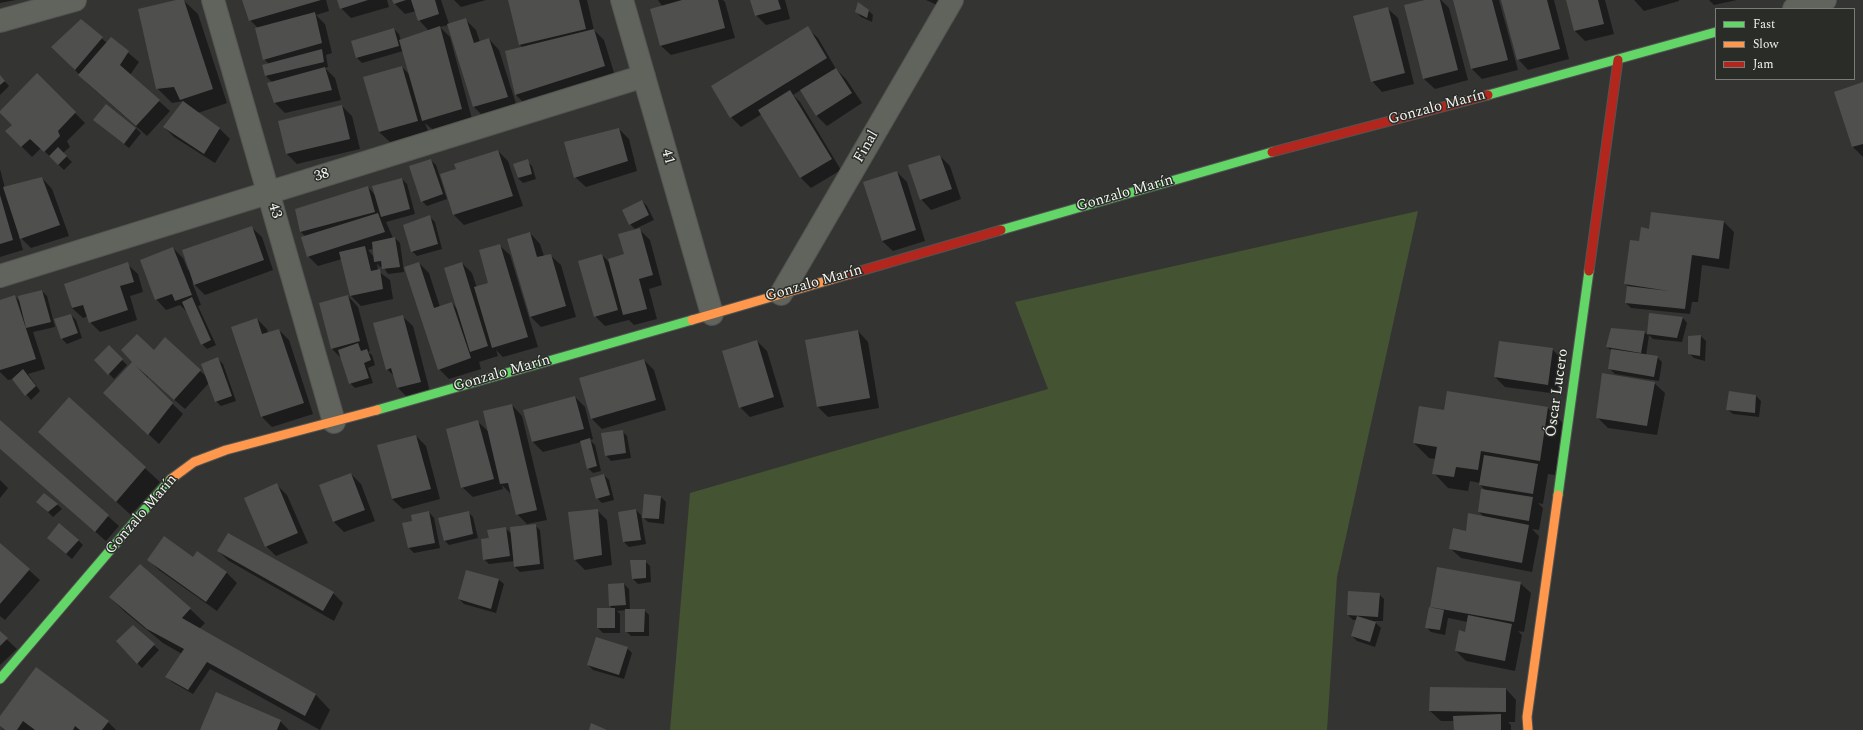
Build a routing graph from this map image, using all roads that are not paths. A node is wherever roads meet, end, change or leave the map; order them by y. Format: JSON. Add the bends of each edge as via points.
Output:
{"nodes":[{"id":1,"x":75,"y":0,"type":"edge"},
{"id":2,"x":213,"y":0,"type":"edge"},
{"id":3,"x":622,"y":0,"type":"edge"},
{"id":4,"x":952,"y":0,"type":"edge"},
{"id":5,"x":1825,"y":0,"type":"edge"},
{"id":6,"x":1797,"y":8,"type":"edge"},
{"id":7,"x":0,"y":21,"type":"edge"},
{"id":8,"x":1715,"y":32,"type":"edge"},
{"id":9,"x":1618,"y":60,"type":"junction"},
{"id":10,"x":644,"y":76,"type":"junction"},
{"id":11,"x":269,"y":193,"type":"junction"},
{"id":12,"x":0,"y":276,"type":"edge"},
{"id":13,"x":781,"y":294,"type":"junction"},
{"id":14,"x":712,"y":314,"type":"junction"},
{"id":15,"x":334,"y":422,"type":"junction"},
{"id":16,"x":0,"y":679,"type":"edge"},
{"id":17,"x":1528,"y":730,"type":"edge"}],
"edges":[{"from":1,"to":7,"type":"street"},
{"from":2,"to":11,"type":"street","name":"43"},
{"from":3,"to":10,"type":"street","name":"41"},
{"from":4,"to":13,"type":"street","name":"Final"},
{"from":5,"to":6,"type":"street"},
{"from":8,"to":9,"type":"street","name":"Gonzalo Marín"},
{"from":9,"to":13,"type":"street","name":"Gonzalo Marín","via":[[1224,165]]},
{"from":9,"to":17,"type":"street","name":"Óscar Lucero","via":[[1527,717]]},
{"from":10,"to":11,"type":"street","name":"38"},
{"from":10,"to":14,"type":"street","name":"41"},
{"from":11,"to":12,"type":"street","name":"38"},
{"from":11,"to":15,"type":"street","name":"43"},
{"from":13,"to":14,"type":"street","name":"Gonzalo Marín"},
{"from":14,"to":15,"type":"street","name":"Gonzalo Marín"},
{"from":15,"to":16,"type":"street","name":"Gonzalo Marín","via":[[226,450],[194,462],[172,478]]}]}
